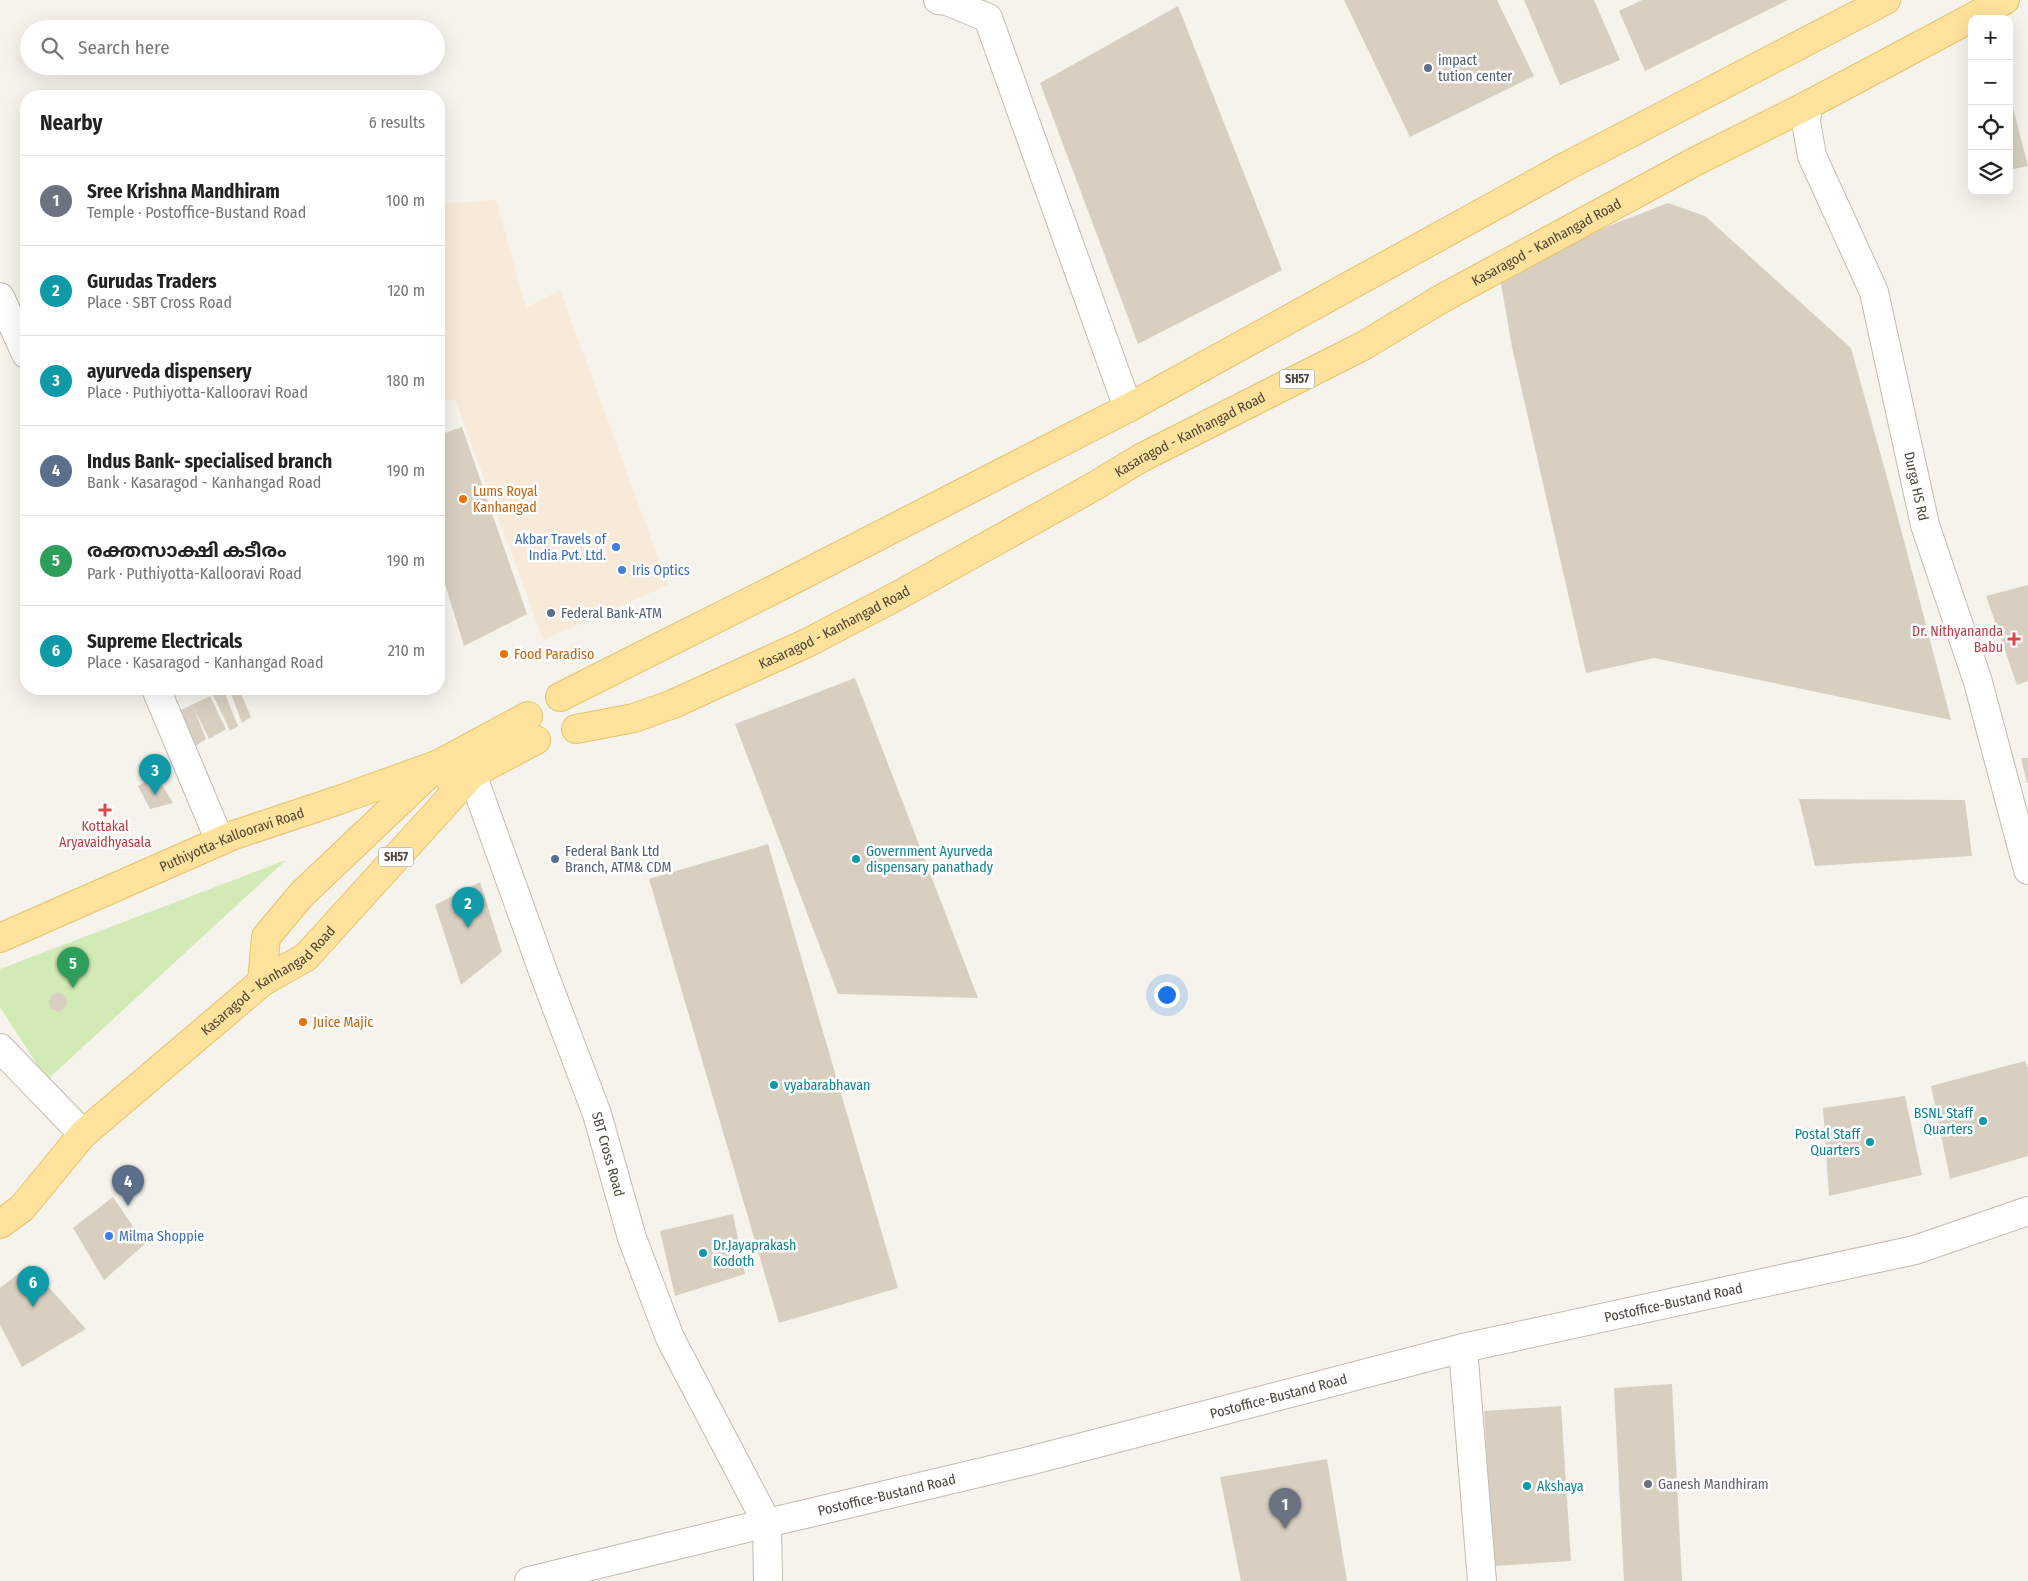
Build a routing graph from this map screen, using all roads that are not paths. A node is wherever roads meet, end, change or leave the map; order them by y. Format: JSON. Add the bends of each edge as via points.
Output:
{"nodes":[{"id":1,"x":938,"y":0,"type":"edge"},
{"id":2,"x":1886,"y":0,"type":"edge"},
{"id":3,"x":2005,"y":0,"type":"edge"},
{"id":4,"x":1808,"y":105,"type":"junction"},
{"id":5,"x":0,"y":297,"type":"edge"},
{"id":6,"x":20,"y":341,"type":"edge"},
{"id":7,"x":1128,"y":408,"type":"junction"},
{"id":8,"x":159,"y":695,"type":"edge"},
{"id":9,"x":560,"y":697,"type":"junction"},
{"id":10,"x":532,"y":728,"type":"junction"},
{"id":11,"x":576,"y":729,"type":"junction"},
{"id":12,"x":439,"y":764,"type":"junction"},
{"id":13,"x":465,"y":782,"type":"junction"},
{"id":14,"x":220,"y":841,"type":"junction"},
{"id":15,"x":2028,"y":870,"type":"edge"},
{"id":16,"x":0,"y":938,"type":"edge"},
{"id":17,"x":262,"y":982,"type":"junction"},
{"id":18,"x":0,"y":1048,"type":"edge"},
{"id":19,"x":83,"y":1134,"type":"junction"},
{"id":20,"x":2028,"y":1211,"type":"edge"},
{"id":21,"x":0,"y":1224,"type":"edge"},
{"id":22,"x":1463,"y":1348,"type":"junction"},
{"id":23,"x":766,"y":1523,"type":"junction"},
{"id":24,"x":529,"y":1581,"type":"edge"},
{"id":25,"x":768,"y":1581,"type":"edge"},
{"id":26,"x":1482,"y":1581,"type":"edge"}],
"edges":[{"from":1,"to":7,"type":"street","via":[[988,18]]},
{"from":2,"to":7,"type":"main road","via":[[1565,167]]},
{"from":3,"to":4,"type":"main road","name":"Kasaragod - Kanhangad Road","number":"SH57"},
{"from":4,"to":11,"type":"main road","name":"Kasaragod - Kanhangad Road","number":"SH57","via":[[1672,173],[1441,299],[1363,346],[1141,458],[1094,487],[807,643],[642,716]]},
{"from":4,"to":15,"type":"street","name":"Durga HS Rd","via":[[1806,122],[1812,156],[1874,292],[1925,525],[1978,682]]},
{"from":5,"to":6,"type":"street"},
{"from":7,"to":9,"type":"main road"},
{"from":8,"to":14,"type":"street"},
{"from":9,"to":10,"type":"main road","via":[[551,696],[536,702]]},
{"from":9,"to":11,"type":"main road","via":[[572,706]]},
{"from":10,"to":11,"type":"main road","via":[[551,746],[567,742]]},
{"from":10,"to":12,"type":"main road"},
{"from":10,"to":13,"type":"main road","name":"Kasaragod - Kanhangad Road","number":"SH57"},
{"from":12,"to":13,"type":"main road"},
{"from":12,"to":14,"type":"main road","name":"Puthiyotta-Kallooravi Road"},
{"from":12,"to":17,"type":"main road","via":[[302,894],[266,937]]},
{"from":13,"to":17,"type":"main road","name":"Kasaragod - Kanhangad Road","number":"SH57","via":[[306,957]]},
{"from":13,"to":23,"type":"street","name":"SBT Cross Road","via":[[597,1114],[632,1238],[670,1338]]},
{"from":14,"to":16,"type":"main road","name":"Puthiyotta-Kallooravi Road"},
{"from":17,"to":19,"type":"main road","name":"Kasaragod - Kanhangad Road","number":"SH57"},
{"from":18,"to":19,"type":"street"},
{"from":19,"to":21,"type":"main road","name":"Kasaragod - Kanhangad Road","number":"SH57","via":[[22,1208]]},
{"from":20,"to":22,"type":"street","name":"Postoffice-Bustand Road","via":[[1915,1250]]},
{"from":22,"to":23,"type":"street","name":"Postoffice-Bustand Road","via":[[1025,1462]]},
{"from":22,"to":26,"type":"street"},
{"from":23,"to":24,"type":"street","name":"Postoffice-Bustand Road"},
{"from":23,"to":25,"type":"street"}]}
